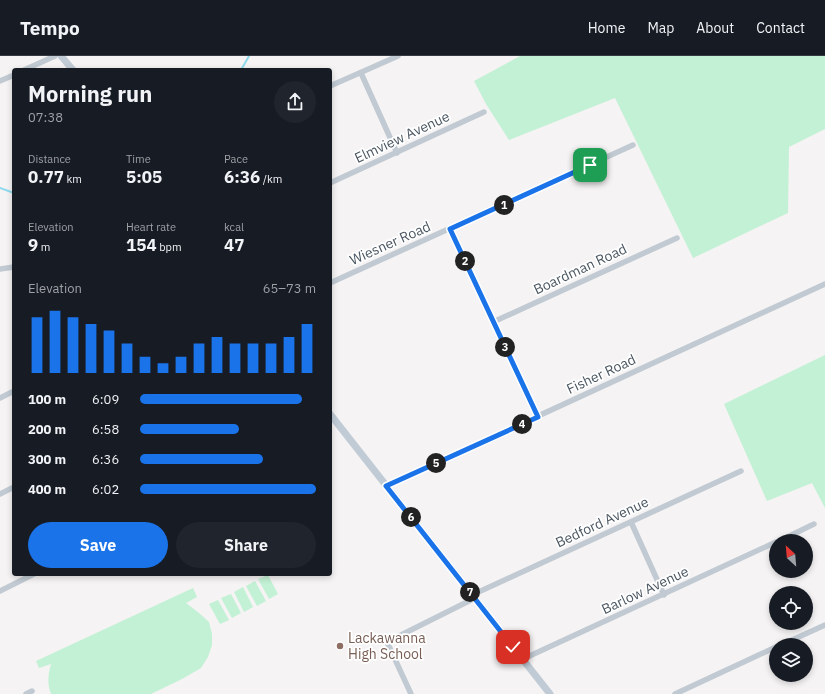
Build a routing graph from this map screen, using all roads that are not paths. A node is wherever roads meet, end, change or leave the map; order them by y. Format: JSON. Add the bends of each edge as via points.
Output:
{"nodes":[{"id":1,"x":54,"y":56,"type":"edge"},
{"id":2,"x":61,"y":56,"type":"edge"},
{"id":3,"x":398,"y":56,"type":"edge"},
{"id":4,"x":28,"y":68,"type":"edge"},
{"id":5,"x":71,"y":68,"type":"edge"},
{"id":6,"x":361,"y":73,"type":"junction"},
{"id":7,"x":12,"y":76,"type":"edge"},
{"id":8,"x":0,"y":81,"type":"edge"},
{"id":9,"x":332,"y":85,"type":"edge"},
{"id":10,"x":484,"y":112,"type":"dead end"},
{"id":11,"x":634,"y":145,"type":"dead end"},
{"id":12,"x":397,"y":153,"type":"junction"},
{"id":13,"x":332,"y":182,"type":"edge"},
{"id":14,"x":450,"y":229,"type":"junction"},
{"id":15,"x":677,"y":238,"type":"dead end"},
{"id":16,"x":12,"y":267,"type":"edge"},
{"id":17,"x":0,"y":269,"type":"edge"},
{"id":18,"x":332,"y":282,"type":"edge"},
{"id":19,"x":825,"y":284,"type":"edge"},
{"id":20,"x":493,"y":322,"type":"junction"},
{"id":21,"x":12,"y":392,"type":"edge"},
{"id":22,"x":0,"y":398,"type":"edge"},
{"id":23,"x":538,"y":417,"type":"junction"},
{"id":24,"x":332,"y":422,"type":"edge"},
{"id":25,"x":741,"y":471,"type":"dead end"},
{"id":26,"x":386,"y":486,"type":"junction"},
{"id":27,"x":12,"y":487,"type":"edge"},
{"id":28,"x":0,"y":494,"type":"edge"},
{"id":29,"x":631,"y":522,"type":"junction"},
{"id":30,"x":814,"y":524,"type":"dead end"},
{"id":31,"x":793,"y":534,"type":"edge"},
{"id":32,"x":769,"y":546,"type":"edge"},
{"id":33,"x":30,"y":576,"type":"edge"},
{"id":34,"x":0,"y":591,"type":"edge"},
{"id":35,"x":664,"y":595,"type":"junction"},
{"id":36,"x":473,"y":596,"type":"junction"},
{"id":37,"x":825,"y":625,"type":"edge"},
{"id":38,"x":796,"y":638,"type":"edge"},
{"id":39,"x":769,"y":650,"type":"edge"},
{"id":40,"x":523,"y":659,"type":"junction"},
{"id":41,"x":32,"y":691,"type":"dead end"},
{"id":42,"x":549,"y":692,"type":"edge"},
{"id":43,"x":26,"y":694,"type":"edge"},
{"id":44,"x":411,"y":694,"type":"edge"},
{"id":45,"x":540,"y":694,"type":"edge"},
{"id":46,"x":675,"y":694,"type":"edge"}],
"edges":[{"from":1,"to":4,"type":"street"},
{"from":2,"to":5,"type":"street"},
{"from":3,"to":6,"type":"street"},
{"from":6,"to":9,"type":"street"},
{"from":6,"to":12,"type":"street"},
{"from":7,"to":8,"type":"street"},
{"from":10,"to":12,"type":"street","name":"Elmview Avenue"},
{"from":11,"to":14,"type":"street","name":"Wiesner Road"},
{"from":12,"to":13,"type":"street","name":"Elmview Avenue"},
{"from":14,"to":18,"type":"street","name":"Wiesner Road"},
{"from":14,"to":20,"type":"street"},
{"from":15,"to":20,"type":"street","name":"Boardman Road"},
{"from":16,"to":17,"type":"street"},
{"from":19,"to":23,"type":"street","name":"Fisher Road"},
{"from":20,"to":23,"type":"street"},
{"from":21,"to":22,"type":"street"},
{"from":23,"to":26,"type":"street","name":"Fisher Road"},
{"from":24,"to":26,"type":"street"},
{"from":25,"to":29,"type":"street","name":"Bedford Avenue"},
{"from":26,"to":36,"type":"street"},
{"from":27,"to":28,"type":"street"},
{"from":29,"to":35,"type":"street"},
{"from":29,"to":36,"type":"street","name":"Bedford Avenue"},
{"from":30,"to":31,"type":"street","name":"Barlow Avenue"},
{"from":32,"to":35,"type":"street","name":"Barlow Avenue"},
{"from":33,"to":34,"type":"street"},
{"from":35,"to":40,"type":"street","name":"Barlow Avenue"},
{"from":36,"to":40,"type":"street"},
{"from":36,"to":44,"type":"street","name":"Bedford Avenue","via":[[387,642]]},
{"from":37,"to":38,"type":"street"},
{"from":39,"to":46,"type":"street"},
{"from":40,"to":42,"type":"street"},
{"from":41,"to":43,"type":"street"},
{"from":42,"to":45,"type":"street"}]}
